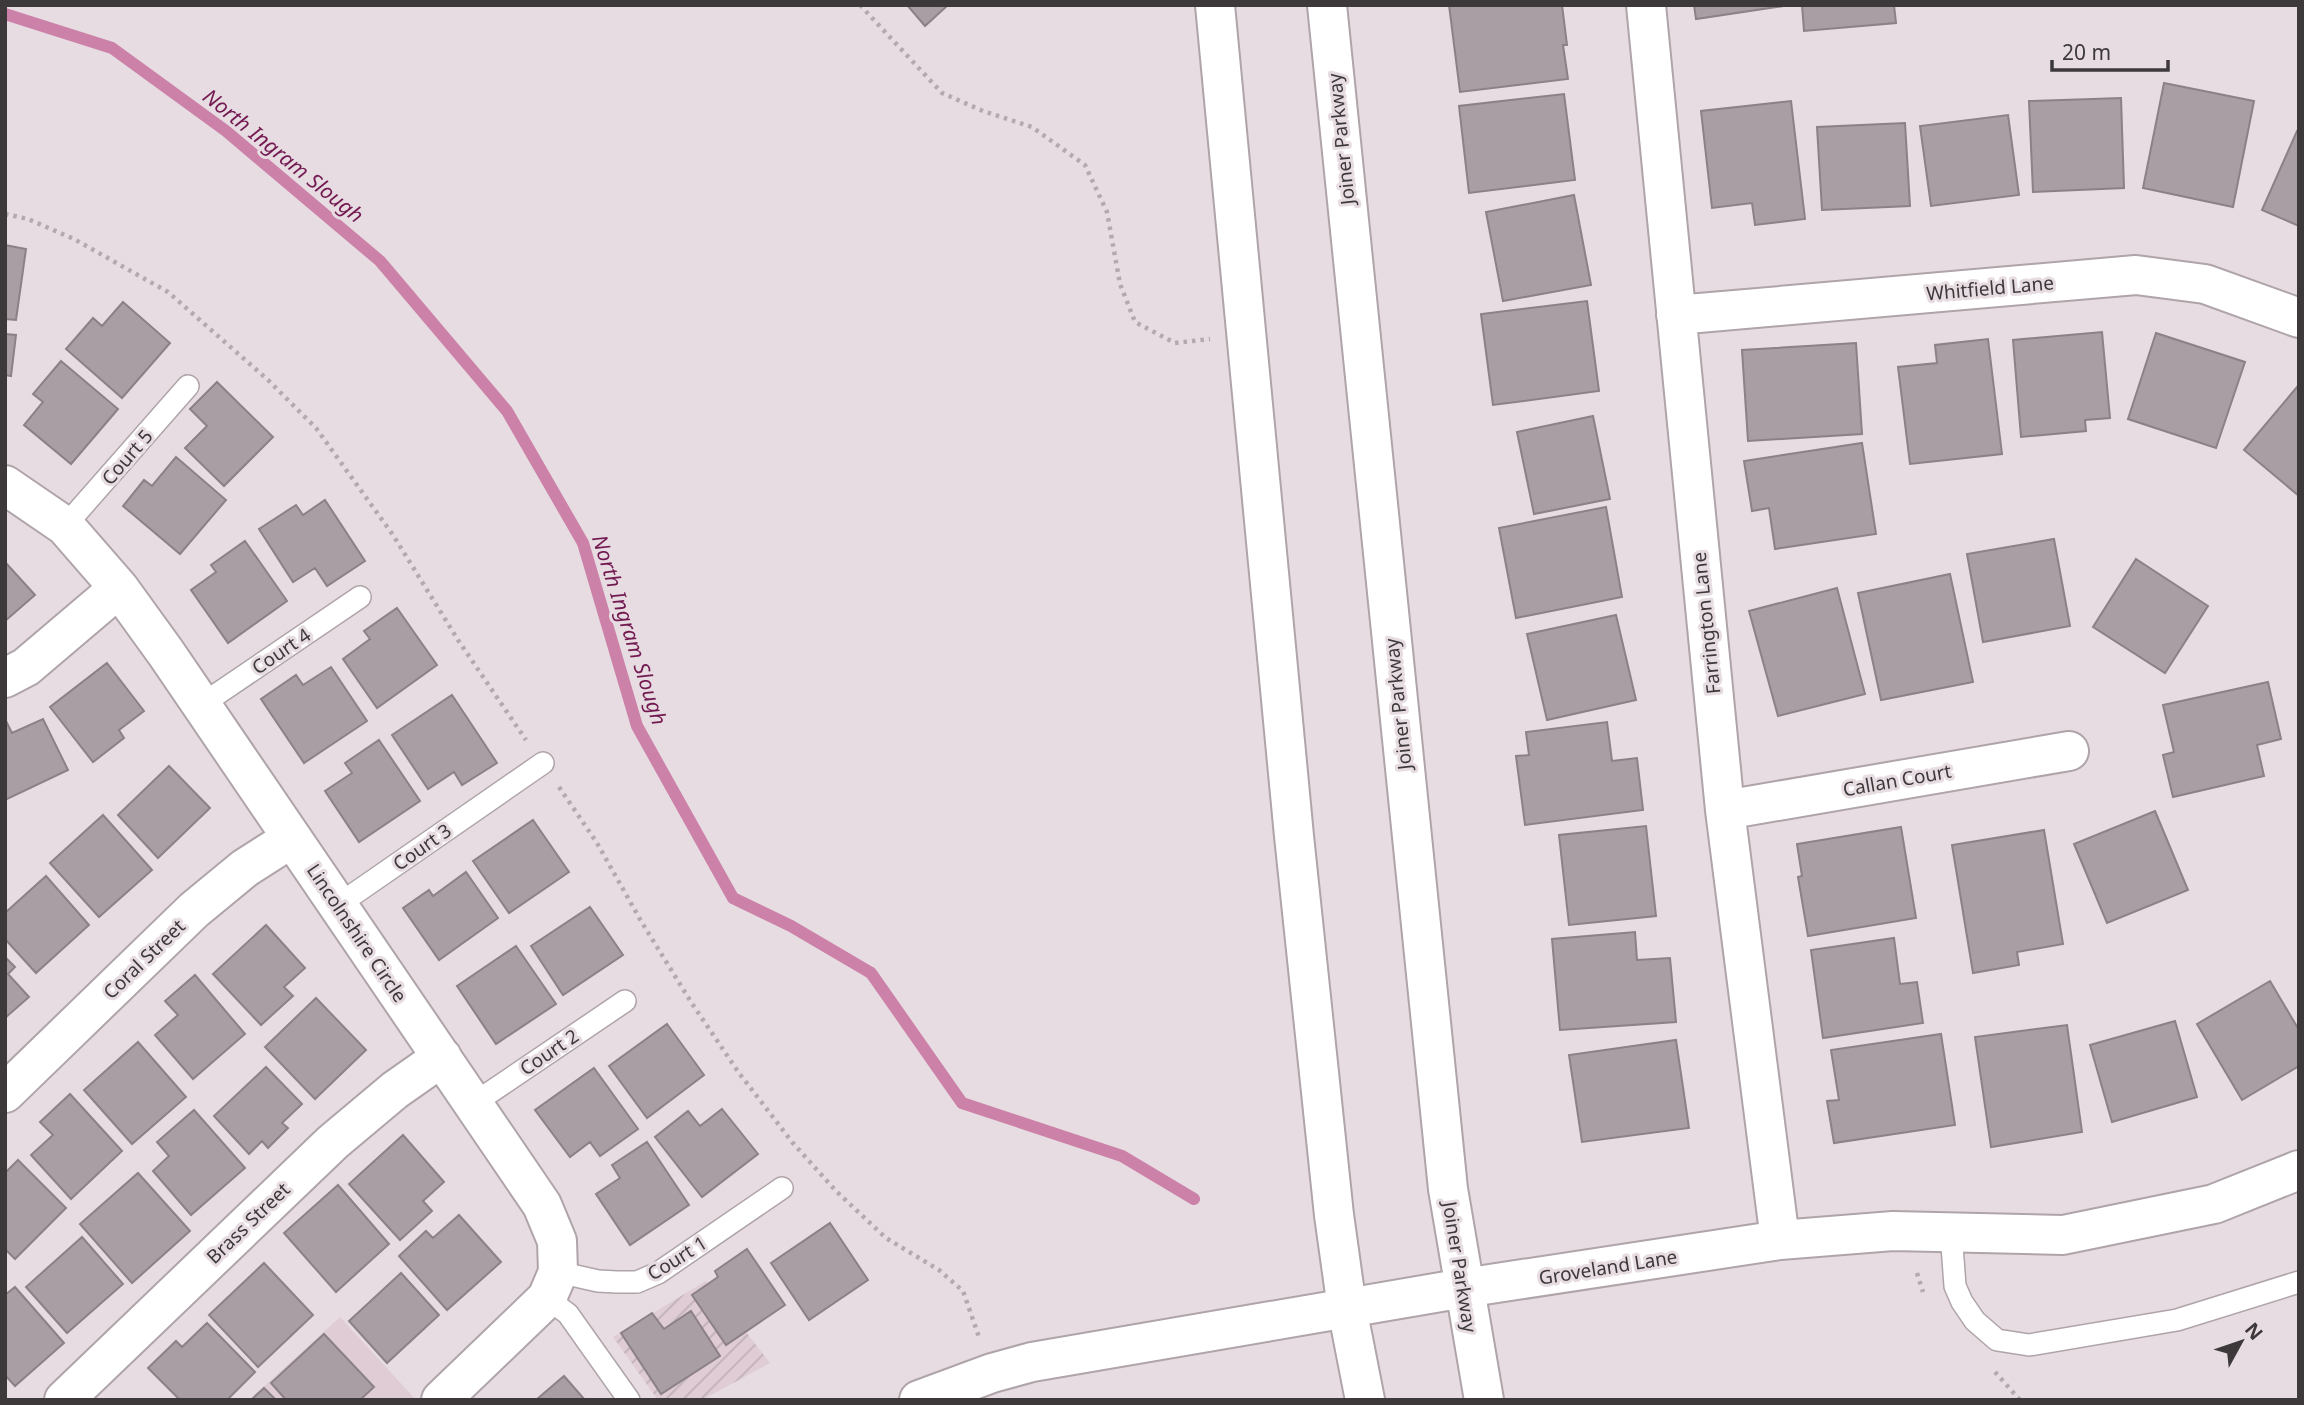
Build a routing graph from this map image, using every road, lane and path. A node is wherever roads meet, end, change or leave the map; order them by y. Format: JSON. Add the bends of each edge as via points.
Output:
{"nodes":[{"id":1,"x":860,"y":5,"type":"edge"},
{"id":2,"x":1215,"y":5,"type":"edge"},
{"id":3,"x":1327,"y":5,"type":"edge"},
{"id":4,"x":1646,"y":5,"type":"edge"},
{"id":5,"x":1676,"y":315,"type":"junction"},
{"id":6,"x":2299,"y":318,"type":"edge"},
{"id":7,"x":1246,"y":335,"type":"junction"},
{"id":8,"x":188,"y":386,"type":"dead end"},
{"id":9,"x":5,"y":485,"type":"edge"},
{"id":10,"x":65,"y":526,"type":"junction"},
{"id":11,"x":119,"y":589,"type":"junction"},
{"id":12,"x":360,"y":597,"type":"dead end"},
{"id":13,"x":5,"y":678,"type":"edge"},
{"id":14,"x":201,"y":705,"type":"junction"},
{"id":15,"x":2069,"y":751,"type":"dead end"},
{"id":16,"x":543,"y":763,"type":"dead end"},
{"id":17,"x":1725,"y":810,"type":"junction"},
{"id":18,"x":292,"y":838,"type":"junction"},
{"id":19,"x":338,"y":905,"type":"junction"},
{"id":20,"x":625,"y":1001,"type":"dead end"},
{"id":21,"x":442,"y":1058,"type":"junction"},
{"id":22,"x":5,"y":1093,"type":"edge"},
{"id":23,"x":473,"y":1104,"type":"junction"},
{"id":24,"x":2299,"y":1170,"type":"edge"},
{"id":25,"x":782,"y":1188,"type":"dead end"},
{"id":26,"x":1951,"y":1232,"type":"junction"},
{"id":27,"x":1780,"y":1240,"type":"junction"},
{"id":28,"x":2299,"y":1282,"type":"edge"},
{"id":29,"x":552,"y":1285,"type":"junction"},
{"id":30,"x":1464,"y":1288,"type":"junction"},
{"id":31,"x":1347,"y":1308,"type":"junction"},
{"id":32,"x":64,"y":1400,"type":"edge"},
{"id":33,"x":441,"y":1400,"type":"edge"},
{"id":34,"x":629,"y":1400,"type":"edge"},
{"id":35,"x":919,"y":1400,"type":"edge"},
{"id":36,"x":1366,"y":1400,"type":"edge"},
{"id":37,"x":1483,"y":1400,"type":"edge"}],
"edges":[{"from":1,"to":7,"type":"path","via":[[942,93],[1032,127],[1085,165],[1107,212],[1120,284],[1135,322],[1175,343]]},
{"from":2,"to":7,"type":"street"},
{"from":3,"to":30,"type":"street","name":"Joiner Parkway","via":[[1447,1179]]},
{"from":4,"to":5,"type":"street","name":"Farrington Lane"},
{"from":5,"to":6,"type":"street","name":"Whitfield Lane","via":[[2136,275],[2206,284]]},
{"from":5,"to":17,"type":"street","name":"Farrington Lane"},
{"from":7,"to":31,"type":"street","via":[[1294,836]]},
{"from":8,"to":10,"type":"lane","name":"Court 5"},
{"from":9,"to":10,"type":"street","name":"Lincolnshire Circle"},
{"from":10,"to":11,"type":"street","name":"Lincolnshire Circle"},
{"from":11,"to":13,"type":"street","via":[[26,667]]},
{"from":11,"to":14,"type":"street","name":"Lincolnshire Circle"},
{"from":12,"to":14,"type":"lane","name":"Court 4"},
{"from":14,"to":18,"type":"street","name":"Lincolnshire Circle"},
{"from":15,"to":17,"type":"street","name":"Callan Court"},
{"from":16,"to":19,"type":"lane","name":"Court 3"},
{"from":17,"to":27,"type":"street","name":"Farrington Lane"},
{"from":18,"to":19,"type":"street","name":"Lincolnshire Circle"},
{"from":18,"to":22,"type":"street","name":"Coral Street","via":[[245,868],[194,910]]},
{"from":19,"to":21,"type":"street","name":"Lincolnshire Circle"},
{"from":20,"to":23,"type":"lane","name":"Court 2"},
{"from":21,"to":23,"type":"street","name":"Lincolnshire Circle"},
{"from":21,"to":32,"type":"street","name":"Brass Street","via":[[333,1142]]},
{"from":23,"to":29,"type":"street","name":"Lincolnshire Circle","via":[[542,1205],[557,1241]]},
{"from":24,"to":26,"type":"street","name":"Groveland Lane","via":[[2214,1204],[2063,1235]]},
{"from":25,"to":29,"type":"lane","name":"Court 1","via":[[658,1273],[637,1282]]},
{"from":26,"to":27,"type":"street","name":"Groveland Lane","via":[[1894,1231]]},
{"from":26,"to":28,"type":"lane","via":[[1955,1286],[1962,1302],[1975,1321],[1997,1340],[2008,1342],[2029,1345],[2177,1320]]},
{"from":27,"to":30,"type":"street","name":"Groveland Lane"},
{"from":29,"to":33,"type":"street"},
{"from":29,"to":34,"type":"lane"},
{"from":30,"to":31,"type":"street","name":"Groveland Lane"},
{"from":30,"to":37,"type":"street","name":"Joiner Parkway"},
{"from":31,"to":35,"type":"street","name":"Groveland Lane","via":[[1032,1363]]},
{"from":31,"to":36,"type":"street"}]}
